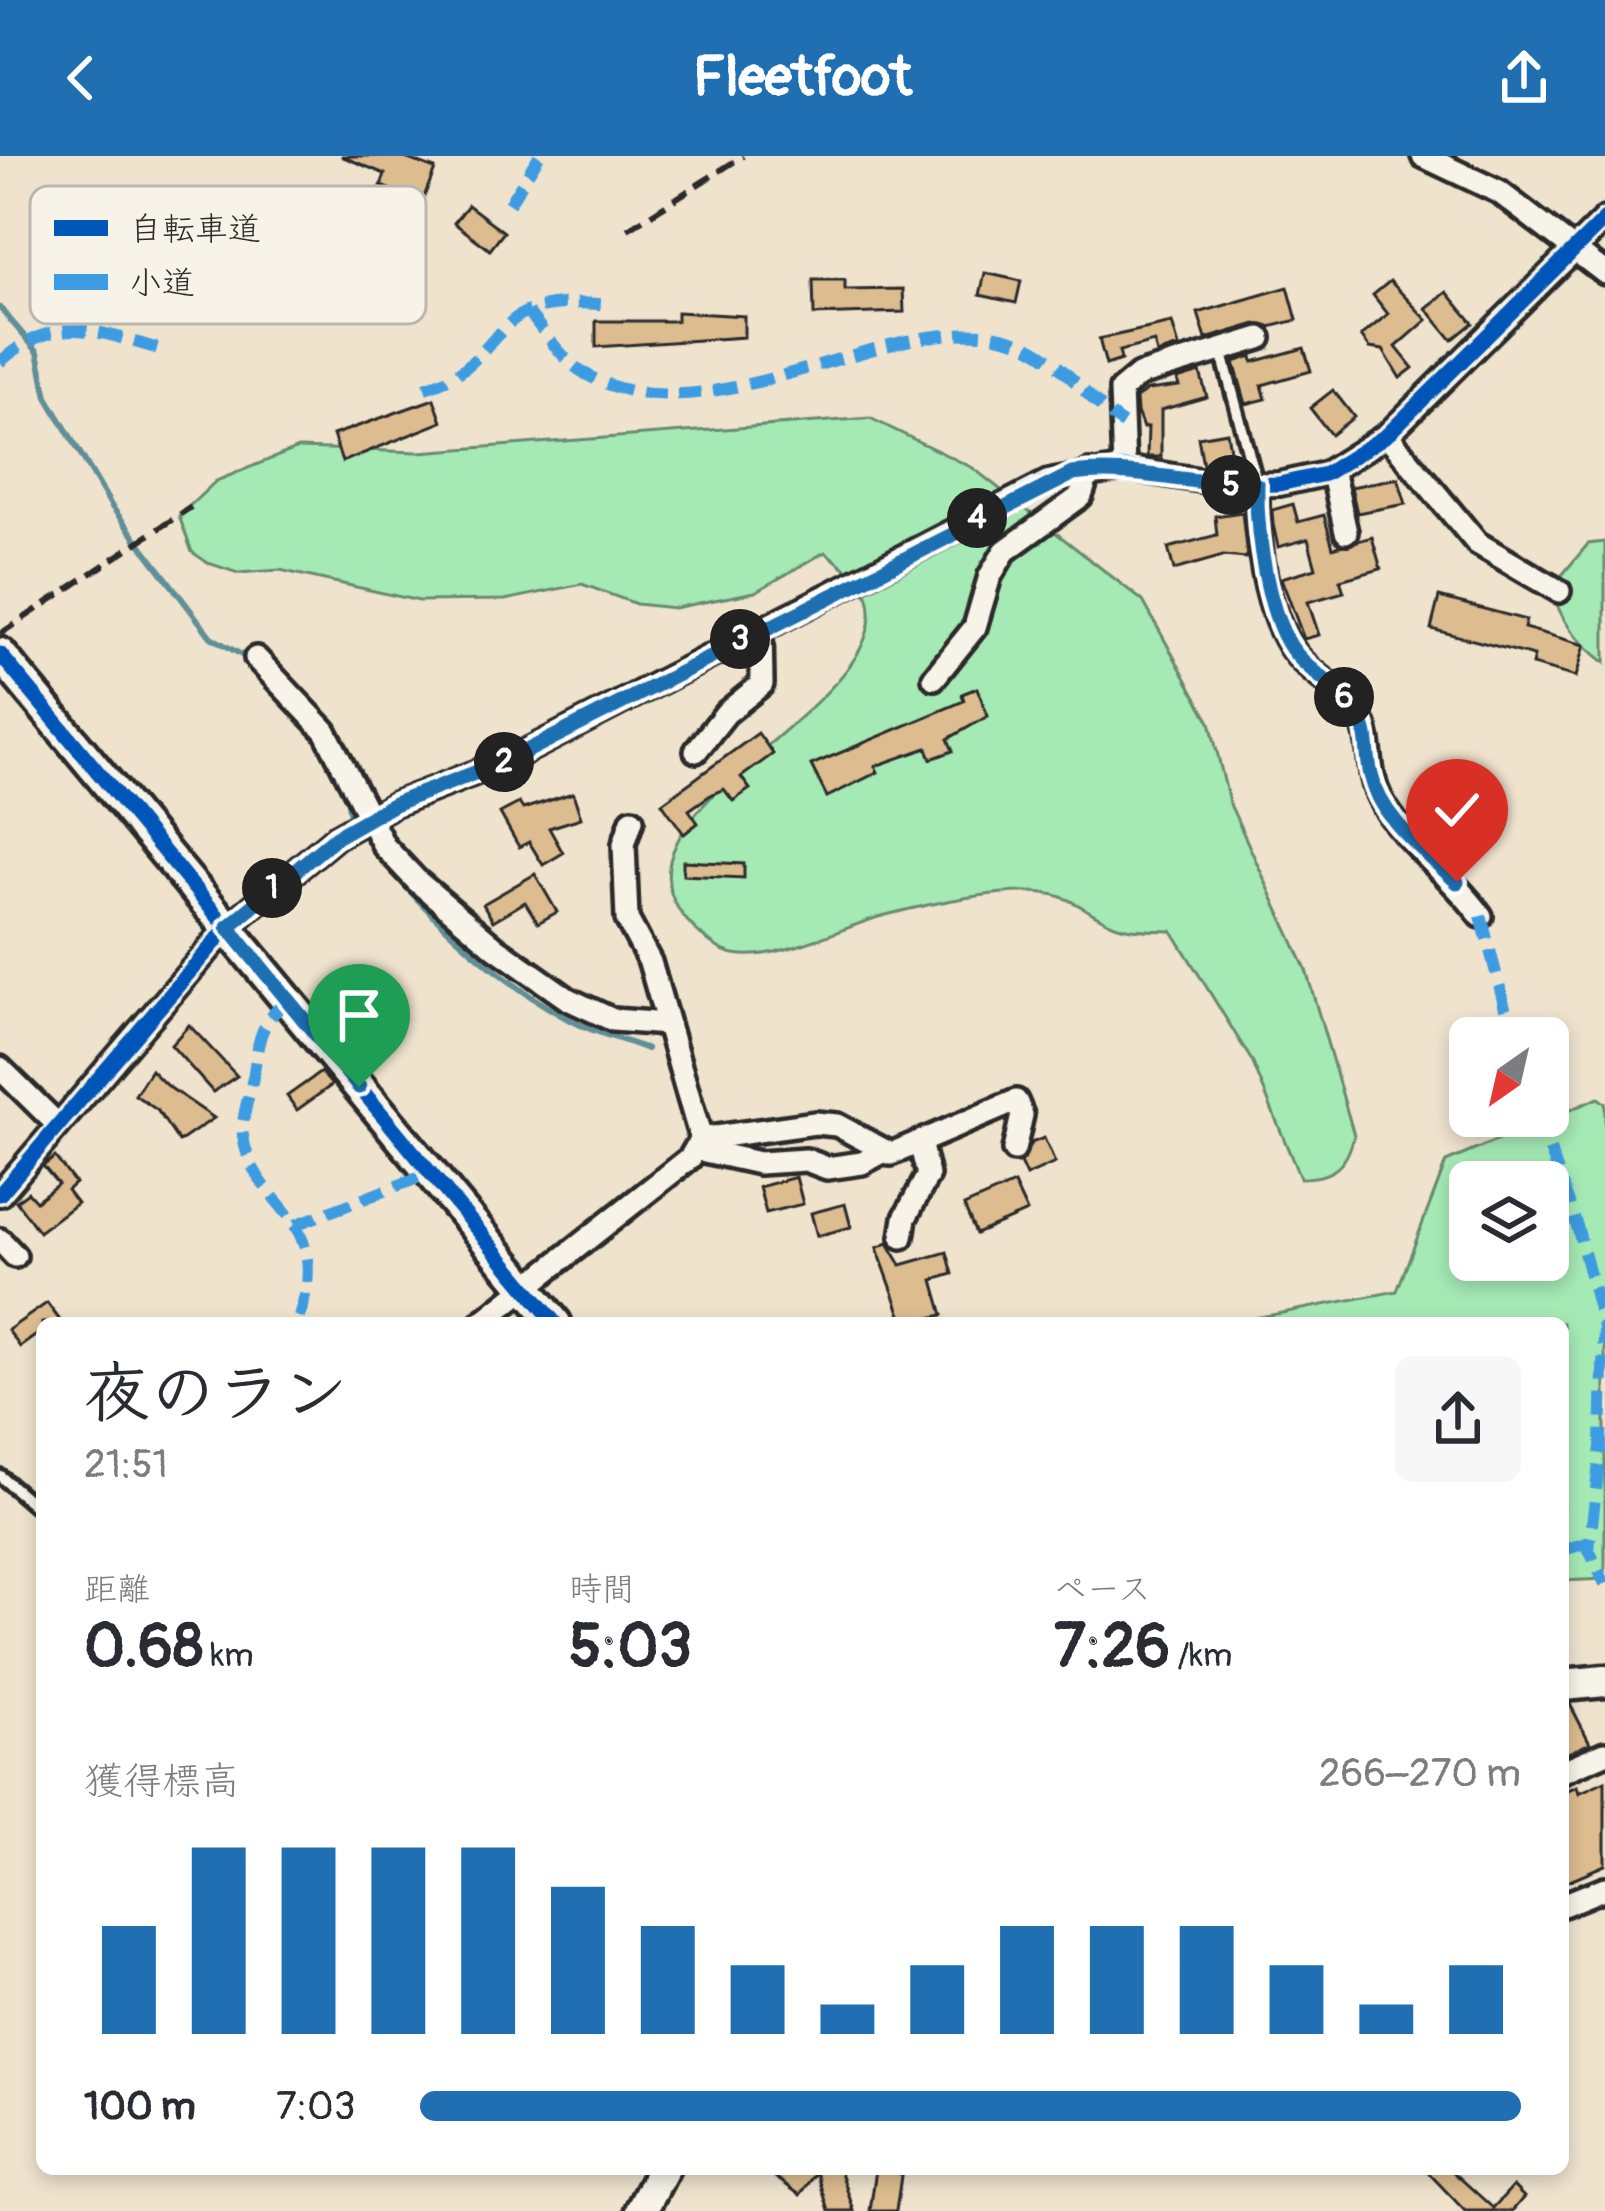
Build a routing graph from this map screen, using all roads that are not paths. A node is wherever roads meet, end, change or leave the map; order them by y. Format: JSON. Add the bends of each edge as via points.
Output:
{"nodes":[{"id":1,"x":1424,"y":156,"type":"edge"},
{"id":2,"x":1605,"y":219,"type":"edge"},
{"id":3,"x":1574,"y":248,"type":"junction"},
{"id":4,"x":1605,"y":273,"type":"edge"},
{"id":5,"x":1259,"y":338,"type":"dead end"},
{"id":6,"x":1221,"y":350,"type":"junction"},
{"id":7,"x":1388,"y":435,"type":"junction"},
{"id":8,"x":1124,"y":468,"type":"junction"},
{"id":9,"x":1332,"y":470,"type":"junction"},
{"id":10,"x":1089,"y":472,"type":"junction"},
{"id":11,"x":1257,"y":485,"type":"junction"},
{"id":12,"x":1346,"y":532,"type":"dead end"},
{"id":13,"x":1559,"y":592,"type":"dead end"},
{"id":14,"x":761,"y":628,"type":"junction"},
{"id":15,"x":0,"y":654,"type":"edge"},
{"id":16,"x":256,"y":658,"type":"dead end"},
{"id":17,"x":934,"y":678,"type":"dead end"},
{"id":18,"x":696,"y":752,"type":"dead end"},
{"id":19,"x":371,"y":818,"type":"junction"},
{"id":20,"x":632,"y":820,"type":"dead end"},
{"id":21,"x":1481,"y":916,"type":"dead end"},
{"id":22,"x":228,"y":927,"type":"junction"},
{"id":23,"x":667,"y":1024,"type":"junction"},
{"id":24,"x":0,"y":1068,"type":"edge"},
{"id":25,"x":58,"y":1125,"type":"junction"},
{"id":26,"x":920,"y":1142,"type":"junction"},
{"id":27,"x":698,"y":1144,"type":"junction"},
{"id":28,"x":1014,"y":1150,"type":"dead end"},
{"id":29,"x":883,"y":1152,"type":"junction"},
{"id":30,"x":0,"y":1194,"type":"edge"},
{"id":31,"x":902,"y":1238,"type":"dead end"},
{"id":32,"x":524,"y":1286,"type":"junction"},
{"id":33,"x":488,"y":1317,"type":"edge"},
{"id":34,"x":550,"y":1317,"type":"edge"},
{"id":35,"x":0,"y":1476,"type":"edge"},
{"id":36,"x":36,"y":1507,"type":"edge"},
{"id":37,"x":1605,"y":1681,"type":"edge"},
{"id":38,"x":1569,"y":1684,"type":"edge"},
{"id":39,"x":1605,"y":1754,"type":"edge"},
{"id":40,"x":1569,"y":1769,"type":"edge"},
{"id":41,"x":1605,"y":1888,"type":"edge"},
{"id":42,"x":1569,"y":1903,"type":"edge"},
{"id":43,"x":660,"y":2175,"type":"edge"},
{"id":44,"x":641,"y":2211,"type":"edge"}],
"edges":[{"from":1,"to":3,"type":"street","via":[[1499,193]]},
{"from":2,"to":3,"type":"street"},
{"from":3,"to":4,"type":"street"},
{"from":3,"to":7,"type":"street"},
{"from":5,"to":6,"type":"street"},
{"from":6,"to":8,"type":"street","via":[[1139,375],[1121,390]]},
{"from":6,"to":11,"type":"lane"},
{"from":7,"to":9,"type":"street"},
{"from":7,"to":13,"type":"street","via":[[1477,543]]},
{"from":8,"to":10,"type":"street"},
{"from":8,"to":11,"type":"street"},
{"from":9,"to":11,"type":"street"},
{"from":9,"to":12,"type":"street"},
{"from":10,"to":14,"type":"street","via":[[1048,482]]},
{"from":10,"to":17,"type":"street","via":[[1081,496],[1005,551],[975,627]]},
{"from":11,"to":21,"type":"street","via":[[1270,587],[1296,655],[1355,708],[1368,730],[1378,795]]},
{"from":14,"to":18,"type":"street","via":[[762,683]]},
{"from":14,"to":19,"type":"street","via":[[511,759]]},
{"from":15,"to":22,"type":"street"},
{"from":16,"to":19,"type":"street","via":[[325,731]]},
{"from":19,"to":22,"type":"street","via":[[336,837]]},
{"from":19,"to":23,"type":"street","via":[[384,847],[417,880],[568,999],[613,1020]]},
{"from":20,"to":23,"type":"street","via":[[624,844],[627,919],[650,962]]},
{"from":22,"to":25,"type":"street"},
{"from":22,"to":32,"type":"street"},
{"from":23,"to":27,"type":"street"},
{"from":24,"to":25,"type":"street"},
{"from":25,"to":30,"type":"street"},
{"from":26,"to":28,"type":"street","via":[[1016,1101],[1022,1115]]},
{"from":26,"to":29,"type":"street"},
{"from":26,"to":31,"type":"street","via":[[928,1174]]},
{"from":27,"to":29,"type":"street","via":[[759,1163],[806,1160],[827,1168]]},
{"from":27,"to":29,"type":"street","via":[[815,1123],[837,1125]]},
{"from":27,"to":32,"type":"street"},
{"from":32,"to":33,"type":"street"},
{"from":32,"to":34,"type":"street"},
{"from":35,"to":36,"type":"lane"},
{"from":37,"to":38,"type":"street"},
{"from":39,"to":40,"type":"street"},
{"from":41,"to":42,"type":"street"},
{"from":43,"to":44,"type":"street"}]}
